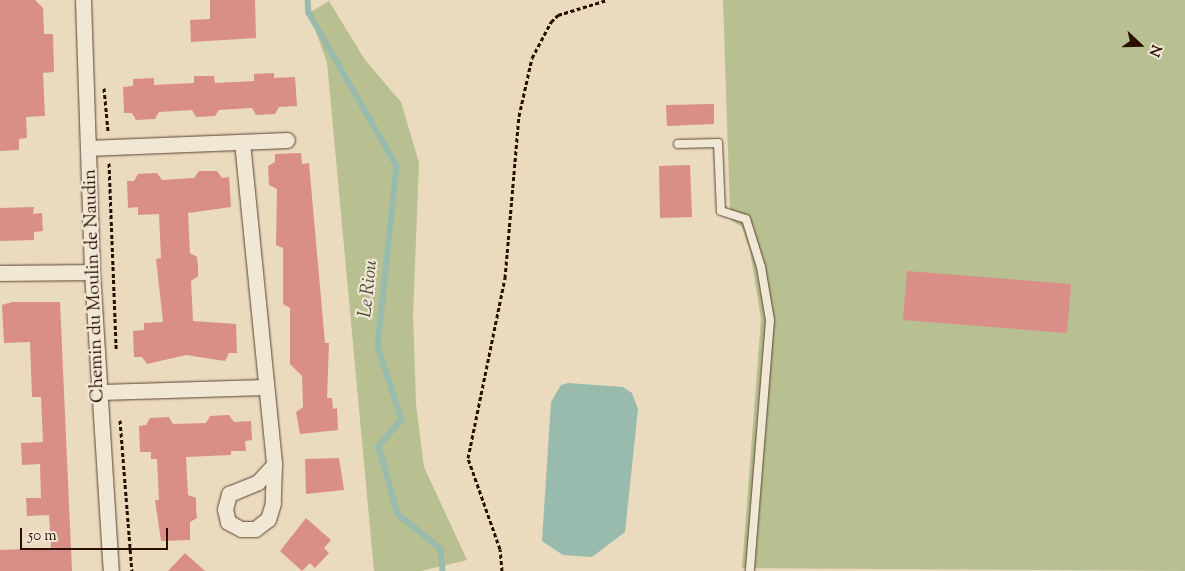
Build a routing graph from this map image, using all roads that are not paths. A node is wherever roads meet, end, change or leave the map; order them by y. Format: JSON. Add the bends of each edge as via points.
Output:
{"nodes":[{"id":1,"x":83,"y":0,"type":"edge"},
{"id":2,"x":287,"y":140,"type":"dead end"},
{"id":3,"x":242,"y":142,"type":"junction"},
{"id":4,"x":678,"y":144,"type":"dead end"},
{"id":5,"x":88,"y":148,"type":"junction"},
{"id":6,"x":92,"y":272,"type":"junction"},
{"id":7,"x":0,"y":274,"type":"edge"},
{"id":8,"x":266,"y":387,"type":"junction"},
{"id":9,"x":100,"y":392,"type":"junction"},
{"id":10,"x":274,"y":465,"type":"dead end"},
{"id":11,"x":111,"y":571,"type":"edge"},
{"id":12,"x":750,"y":571,"type":"edge"}],
"edges":[{"from":1,"to":5,"type":"street","name":"Chemin du Moulin de Naudin"},
{"from":2,"to":3,"type":"street"},
{"from":3,"to":5,"type":"street"},
{"from":3,"to":8,"type":"street"},
{"from":4,"to":12,"type":"lane","via":[[718,143],[720,211],[746,219],[763,276],[770,320]]},
{"from":5,"to":6,"type":"street","name":"Chemin du Moulin de Naudin"},
{"from":6,"to":7,"type":"street"},
{"from":6,"to":9,"type":"street","name":"Chemin du Moulin de Naudin"},
{"from":8,"to":9,"type":"street"},
{"from":8,"to":10,"type":"street"},
{"from":9,"to":11,"type":"street","name":"Chemin du Moulin de Naudin"}]}
